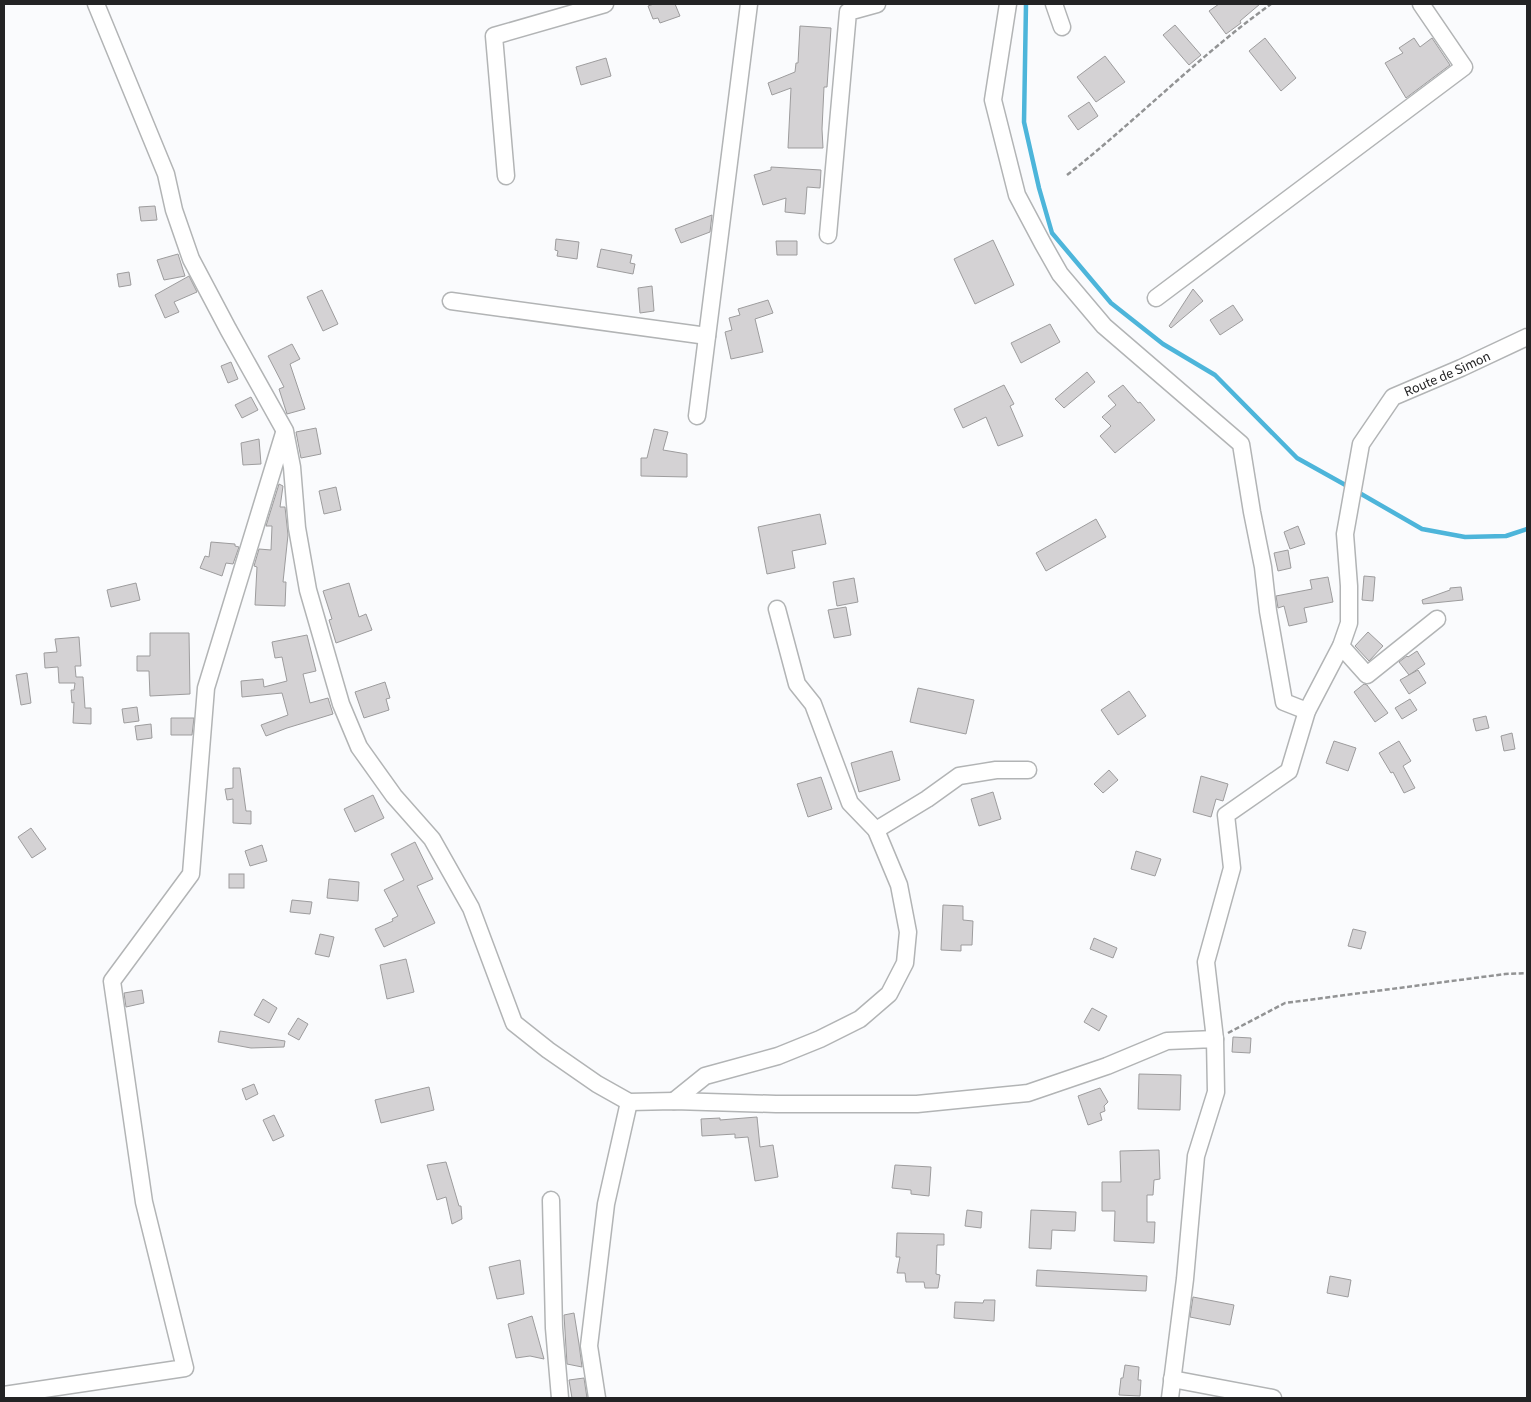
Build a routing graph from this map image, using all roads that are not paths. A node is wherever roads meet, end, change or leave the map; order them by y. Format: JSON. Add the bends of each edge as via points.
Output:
{"nodes":[{"id":1,"x":96,"y":4,"type":"edge"},
{"id":2,"x":605,"y":4,"type":"edge"},
{"id":3,"x":749,"y":4,"type":"edge"},
{"id":4,"x":878,"y":4,"type":"edge"},
{"id":5,"x":1008,"y":4,"type":"edge"},
{"id":6,"x":1054,"y":4,"type":"edge"},
{"id":7,"x":1422,"y":4,"type":"edge"},
{"id":8,"x":1062,"y":27,"type":"dead end"},
{"id":9,"x":506,"y":176,"type":"dead end"},
{"id":10,"x":828,"y":235,"type":"dead end"},
{"id":11,"x":1156,"y":298,"type":"dead end"},
{"id":12,"x":451,"y":300,"type":"dead end"},
{"id":13,"x":707,"y":336,"type":"junction"},
{"id":14,"x":1527,"y":337,"type":"edge"},
{"id":15,"x":697,"y":416,"type":"dead end"},
{"id":16,"x":285,"y":431,"type":"junction"},
{"id":17,"x":778,"y":609,"type":"dead end"},
{"id":18,"x":1437,"y":619,"type":"dead end"},
{"id":19,"x":1341,"y":646,"type":"junction"},
{"id":20,"x":1308,"y":711,"type":"junction"},
{"id":21,"x":1028,"y":770,"type":"dead end"},
{"id":22,"x":876,"y":830,"type":"junction"},
{"id":23,"x":1215,"y":1040,"type":"junction"},
{"id":24,"x":674,"y":1101,"type":"junction"},
{"id":25,"x":629,"y":1102,"type":"junction"},
{"id":26,"x":552,"y":1200,"type":"dead end"},
{"id":27,"x":1172,"y":1379,"type":"junction"},
{"id":28,"x":4,"y":1395,"type":"edge"},
{"id":29,"x":560,"y":1398,"type":"edge"},
{"id":30,"x":597,"y":1398,"type":"edge"},
{"id":31,"x":1170,"y":1398,"type":"edge"},
{"id":32,"x":1273,"y":1398,"type":"edge"}],
"edges":[{"from":1,"to":16,"type":"street","via":[[166,174],[191,259]]},
{"from":2,"to":9,"type":"street","via":[[494,36]]},
{"from":3,"to":13,"type":"street"},
{"from":4,"to":10,"type":"street","via":[[848,12]]},
{"from":5,"to":20,"type":"street","via":[[992,100],[1018,195],[1060,274],[1104,326],[1241,444],[1284,702]]},
{"from":6,"to":8,"type":"street"},
{"from":7,"to":11,"type":"street","via":[[1464,67]]},
{"from":12,"to":13,"type":"street"},
{"from":13,"to":15,"type":"street"},
{"from":14,"to":19,"type":"street","name":"Route de Simon","via":[[1393,396],[1361,444],[1345,534],[1349,623]]},
{"from":16,"to":25,"type":"street","via":[[308,590],[341,704],[359,747],[394,796],[432,839],[471,908],[514,1023],[580,1072]]},
{"from":16,"to":28,"type":"street","via":[[206,688],[191,874],[112,981],[144,1202],[185,1368]]},
{"from":17,"to":22,"type":"street","via":[[797,684],[813,704],[850,803]]},
{"from":18,"to":19,"type":"street","via":[[1367,675]]},
{"from":19,"to":20,"type":"street","name":"Route de Simon"},
{"from":20,"to":23,"type":"street","name":"Route de Simon","via":[[1288,771],[1226,815],[1232,868],[1206,962]]},
{"from":21,"to":22,"type":"street","via":[[996,770],[959,776]]},
{"from":22,"to":24,"type":"street","via":[[899,885],[908,932],[905,963],[889,994],[860,1019],[820,1039],[778,1056],[705,1076]]},
{"from":23,"to":24,"type":"street","via":[[1168,1041],[1107,1066],[1028,1092],[917,1104]]},
{"from":23,"to":27,"type":"street","via":[[1216,1092],[1196,1156]]},
{"from":24,"to":25,"type":"street"},
{"from":25,"to":30,"type":"street","via":[[606,1204],[589,1346]]},
{"from":26,"to":29,"type":"street","via":[[554,1328]]},
{"from":27,"to":31,"type":"street"},
{"from":27,"to":32,"type":"street"}]}
